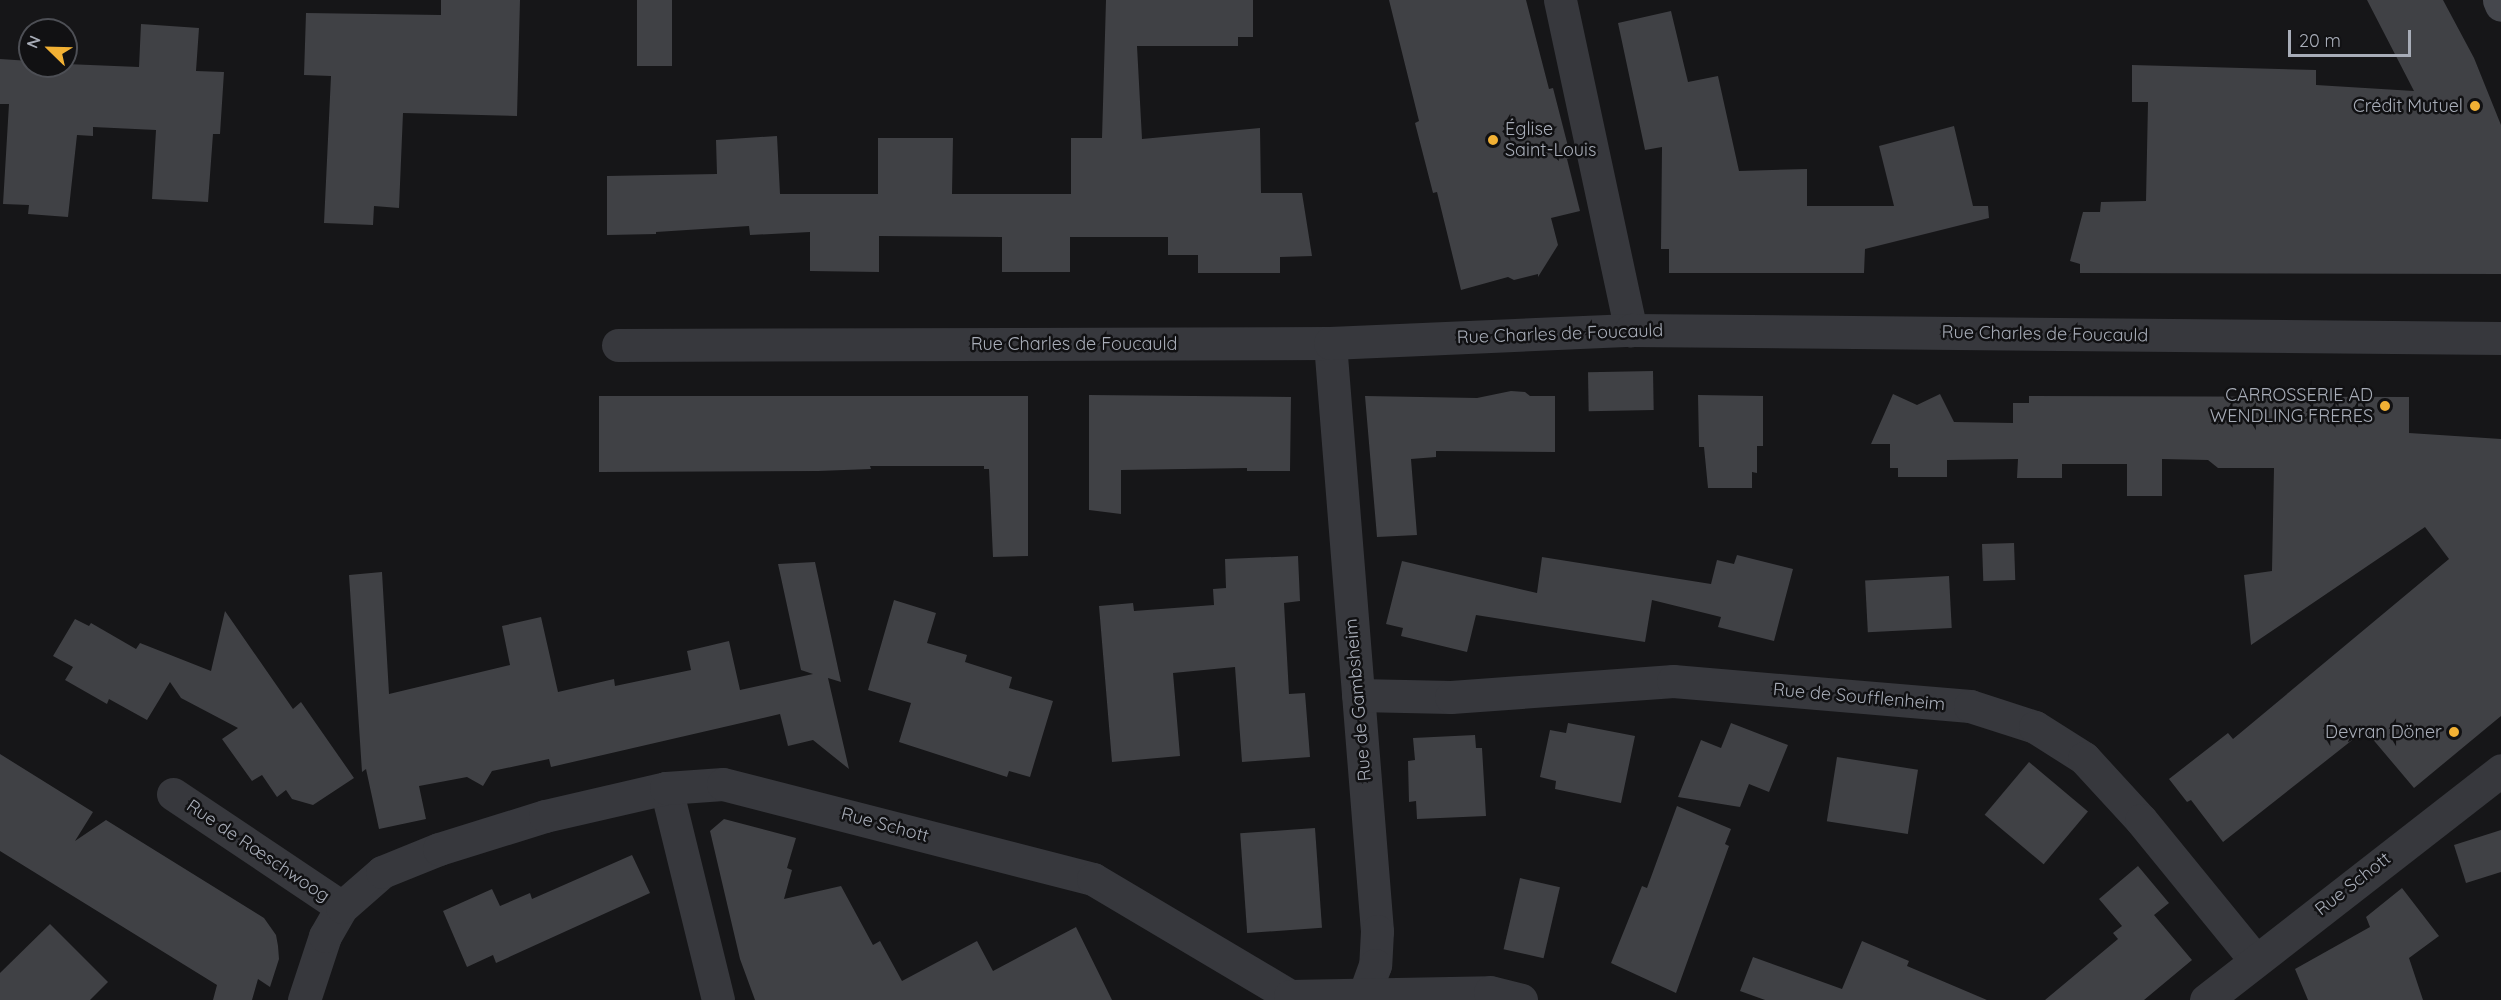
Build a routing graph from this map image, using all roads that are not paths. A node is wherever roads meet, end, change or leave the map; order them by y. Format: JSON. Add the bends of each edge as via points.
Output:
{"nodes":[{"id":1,"x":1560,"y":0,"type":"edge"},
{"id":2,"x":2499,"y":0,"type":"edge"},
{"id":3,"x":2501,"y":5,"type":"edge"},
{"id":4,"x":1631,"y":330,"type":"junction"},
{"id":5,"x":2501,"y":338,"type":"edge"},
{"id":6,"x":1330,"y":344,"type":"junction"},
{"id":7,"x":618,"y":345,"type":"dead end"},
{"id":8,"x":1358,"y":695,"type":"junction"},
{"id":9,"x":2501,"y":770,"type":"edge"},
{"id":10,"x":666,"y":788,"type":"junction"},
{"id":11,"x":173,"y":794,"type":"dead end"},
{"id":12,"x":342,"y":907,"type":"junction"},
{"id":13,"x":2255,"y":960,"type":"junction"},
{"id":14,"x":1362,"y":997,"type":"edge"},
{"id":15,"x":304,"y":1000,"type":"edge"},
{"id":16,"x":718,"y":1000,"type":"edge"},
{"id":17,"x":1521,"y":1000,"type":"edge"},
{"id":18,"x":2206,"y":1000,"type":"edge"}],
"edges":[{"from":1,"to":4,"type":"street"},
{"from":2,"to":3,"type":"main road"},
{"from":4,"to":5,"type":"street","name":"Rue Charles de Foucauld"},
{"from":4,"to":6,"type":"street","name":"Rue Charles de Foucauld"},
{"from":6,"to":7,"type":"street","name":"Rue Charles de Foucauld"},
{"from":6,"to":8,"type":"street","name":"Rue de Gambsheim"},
{"from":8,"to":13,"type":"street","name":"Rue de Soufflenheim","via":[[1451,697],[1673,681],[1970,706],[2035,727],[2084,758],[2141,820]]},
{"from":8,"to":14,"type":"street","name":"Rue de Gambsheim","via":[[1377,931],[1375,965]]},
{"from":9,"to":13,"type":"street","name":"Rue Schott"},
{"from":10,"to":12,"type":"street","name":"Rue Schott","via":[[545,816],[439,849],[382,872]]},
{"from":10,"to":14,"type":"street","name":"Rue Schott","via":[[723,784],[1093,879],[1290,996]]},
{"from":10,"to":16,"type":"street"},
{"from":11,"to":12,"type":"street","name":"Rue de Rœschwoog"},
{"from":12,"to":15,"type":"street","name":"Rue Schott","via":[[325,936]]},
{"from":13,"to":18,"type":"street","name":"Rue Schott"},
{"from":14,"to":17,"type":"street","name":"Rue Schott","via":[[1490,992]]}]}
